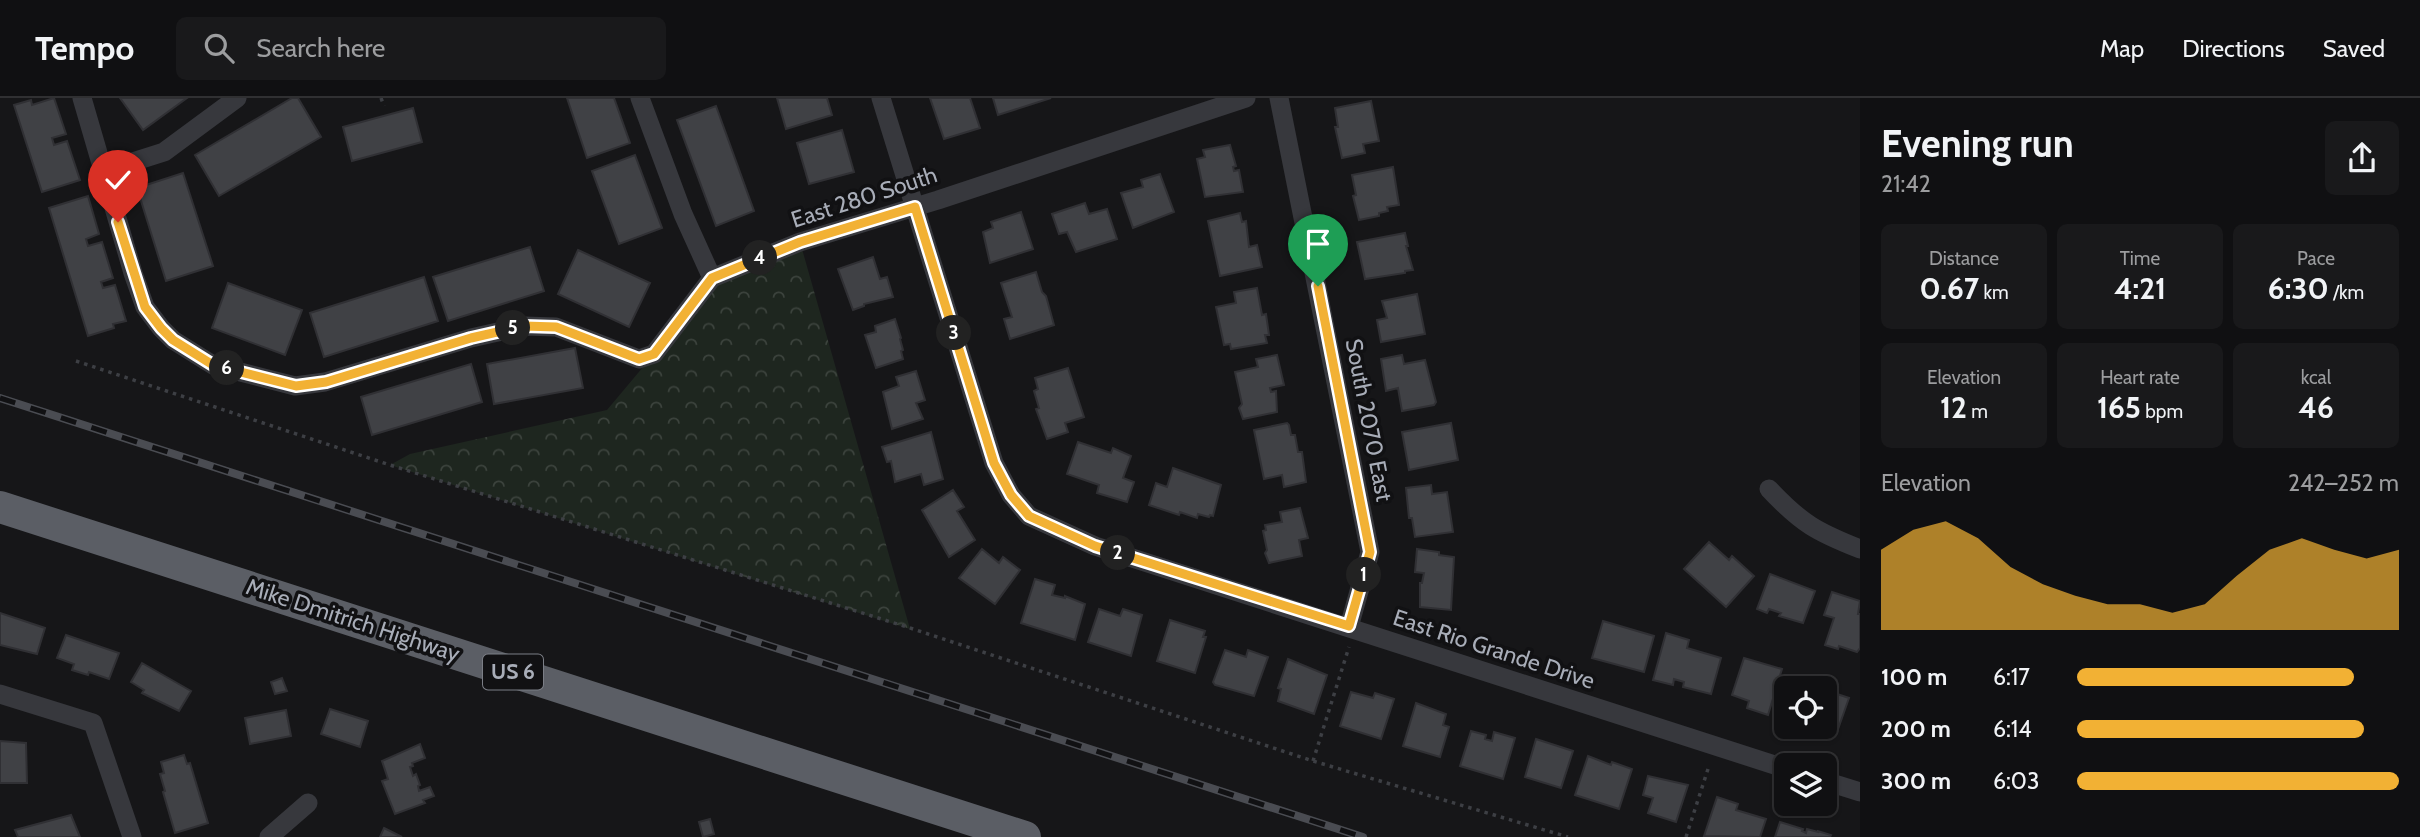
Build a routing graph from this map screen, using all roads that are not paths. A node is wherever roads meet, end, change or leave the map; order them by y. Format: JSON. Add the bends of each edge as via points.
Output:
{"nodes":[{"id":1,"x":82,"y":98,"type":"edge"},
{"id":2,"x":237,"y":98,"type":"edge"},
{"id":3,"x":639,"y":98,"type":"edge"},
{"id":4,"x":881,"y":98,"type":"edge"},
{"id":5,"x":1245,"y":98,"type":"edge"},
{"id":6,"x":1279,"y":98,"type":"edge"},
{"id":7,"x":104,"y":171,"type":"junction"},
{"id":8,"x":915,"y":207,"type":"junction"},
{"id":9,"x":712,"y":278,"type":"junction"},
{"id":10,"x":1769,"y":489,"type":"dead end"},
{"id":11,"x":0,"y":507,"type":"edge"},
{"id":12,"x":1860,"y":549,"type":"edge"},
{"id":13,"x":1349,"y":626,"type":"junction"},
{"id":14,"x":0,"y":694,"type":"edge"},
{"id":15,"x":1774,"y":765,"type":"edge"},
{"id":16,"x":1837,"y":785,"type":"edge"},
{"id":17,"x":1860,"y":792,"type":"edge"},
{"id":18,"x":308,"y":803,"type":"dead end"},
{"id":19,"x":132,"y":837,"type":"edge"},
{"id":20,"x":269,"y":837,"type":"edge"},
{"id":21,"x":1026,"y":837,"type":"edge"}],
"edges":[{"from":1,"to":7,"type":"street"},
{"from":2,"to":7,"type":"street","via":[[164,152]]},
{"from":3,"to":9,"type":"street"},
{"from":4,"to":8,"type":"street"},
{"from":5,"to":8,"type":"street","name":"East 280 South"},
{"from":6,"to":13,"type":"street","name":"South 2070 East","via":[[1370,552]]},
{"from":7,"to":9,"type":"street","via":[[145,307],[161,328],[213,365],[296,386],[326,382],[524,326],[556,327],[639,359],[654,354]]},
{"from":8,"to":9,"type":"street","name":"East 280 South","via":[[800,242]]},
{"from":8,"to":13,"type":"street","name":"East Rio Grande Drive","via":[[994,463],[1029,516],[1095,546]]},
{"from":10,"to":12,"type":"street","via":[[1805,523]]},
{"from":11,"to":21,"type":"highway","name":"Mike Dmitrich Highway","number":"US 6"},
{"from":13,"to":15,"type":"street","name":"East Rio Grande Drive"},
{"from":14,"to":19,"type":"street","via":[[93,723]]},
{"from":16,"to":17,"type":"street"},
{"from":18,"to":20,"type":"street"}]}
